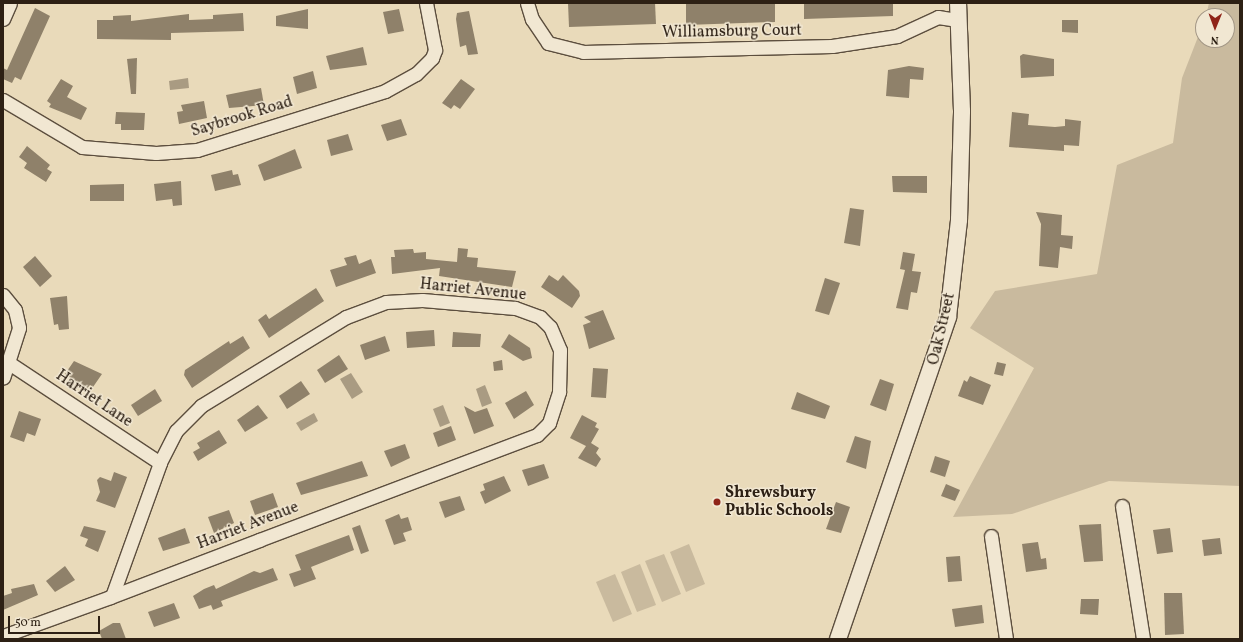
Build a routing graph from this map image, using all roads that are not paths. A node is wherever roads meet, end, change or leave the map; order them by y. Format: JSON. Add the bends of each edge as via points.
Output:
{"nodes":[{"id":1,"x":10,"y":3,"type":"edge"},
{"id":2,"x":426,"y":3,"type":"edge"},
{"id":3,"x":527,"y":3,"type":"edge"},
{"id":4,"x":958,"y":3,"type":"edge"},
{"id":5,"x":3,"y":19,"type":"edge"},
{"id":6,"x":958,"y":20,"type":"junction"},
{"id":7,"x":3,"y":100,"type":"edge"},
{"id":8,"x":3,"y":295,"type":"edge"},
{"id":9,"x":10,"y":364,"type":"junction"},
{"id":10,"x":3,"y":378,"type":"edge"},
{"id":11,"x":160,"y":463,"type":"junction"},
{"id":12,"x":1122,"y":506,"type":"dead end"},
{"id":13,"x":991,"y":536,"type":"dead end"},
{"id":14,"x":112,"y":596,"type":"junction"},
{"id":15,"x":3,"y":636,"type":"edge"},
{"id":16,"x":838,"y":639,"type":"edge"},
{"id":17,"x":1006,"y":639,"type":"edge"},
{"id":18,"x":1143,"y":639,"type":"edge"}],
"edges":[{"from":1,"to":5,"type":"street"},
{"from":2,"to":7,"type":"street","name":"Saybrook Road","via":[[435,50],[432,58],[416,74],[384,91],[197,150],[156,153],[82,147]]},
{"from":3,"to":6,"type":"street","name":"Williamsburg Court","via":[[532,19],[548,43],[583,52],[832,46],[897,36],[938,17]]},
{"from":4,"to":6,"type":"street","name":"Oak Street"},
{"from":6,"to":16,"type":"street","name":"Oak Street","via":[[962,106],[959,210],[948,317]]},
{"from":8,"to":9,"type":"street","via":[[19,320]]},
{"from":9,"to":10,"type":"street"},
{"from":9,"to":11,"type":"street","name":"Harriet Lane"},
{"from":11,"to":14,"type":"street","name":"Harriet Avenue"},
{"from":11,"to":14,"type":"street","name":"Harriet Avenue","via":[[176,431],[200,406],[346,317],[368,308],[395,301],[422,300],[516,309],[540,317],[557,339],[560,366],[556,407],[537,435]]},
{"from":12,"to":18,"type":"street"},
{"from":13,"to":17,"type":"street"},
{"from":14,"to":15,"type":"street","name":"Harriet Avenue"}]}
